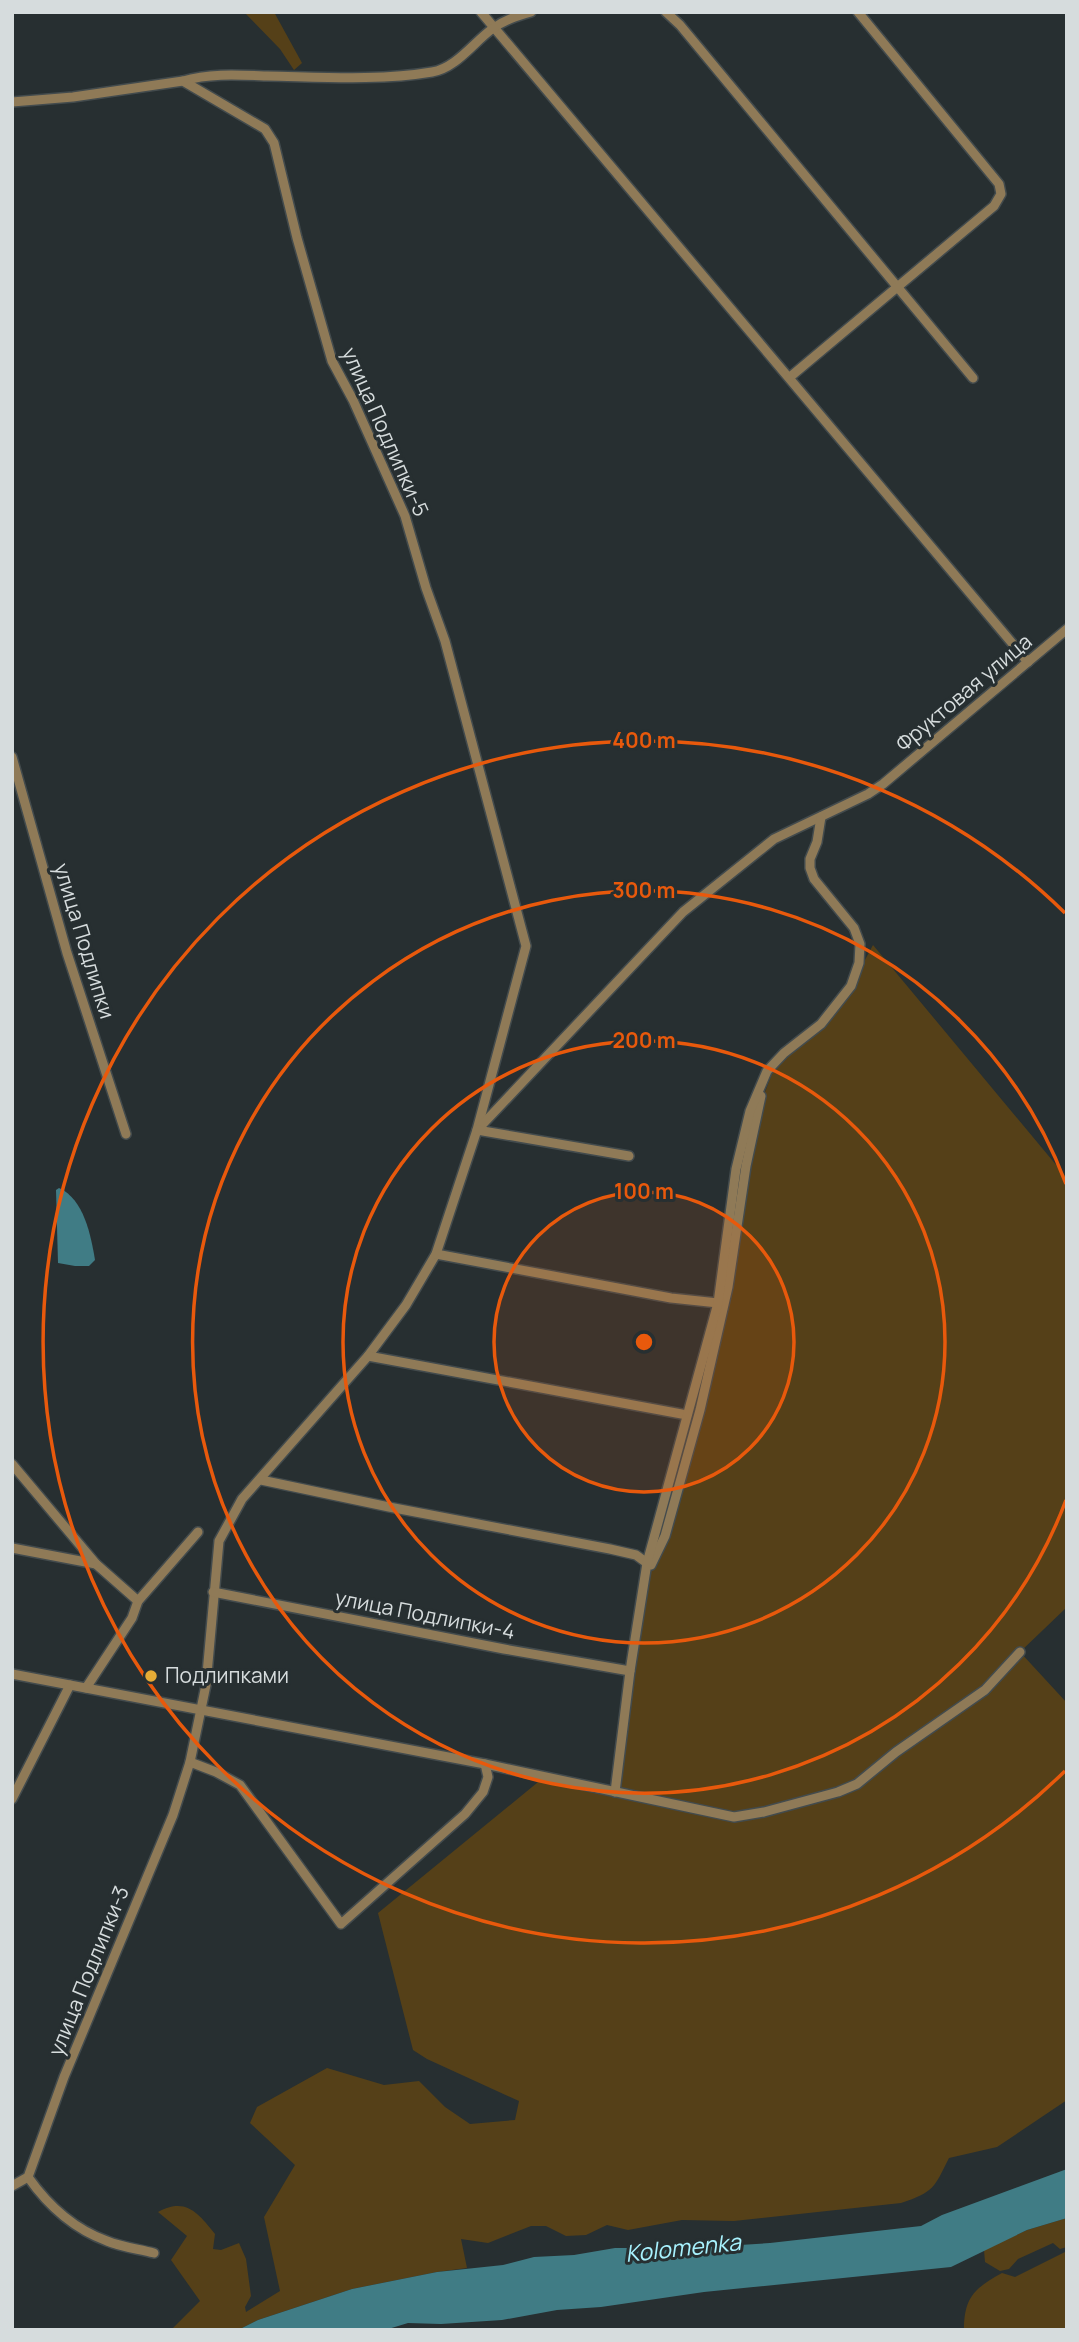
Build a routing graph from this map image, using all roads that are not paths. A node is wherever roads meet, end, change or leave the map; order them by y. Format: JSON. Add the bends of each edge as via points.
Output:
{"nodes":[{"id":1,"x":481,"y":12,"type":"edge"},
{"id":2,"x":531,"y":12,"type":"edge"},
{"id":3,"x":666,"y":12,"type":"edge"},
{"id":4,"x":858,"y":12,"type":"edge"},
{"id":5,"x":494,"y":28,"type":"junction"},
{"id":6,"x":183,"y":81,"type":"junction"},
{"id":7,"x":12,"y":102,"type":"edge"},
{"id":8,"x":898,"y":286,"type":"junction"},
{"id":9,"x":790,"y":377,"type":"junction"},
{"id":10,"x":973,"y":378,"type":"dead end"},
{"id":11,"x":1067,"y":629,"type":"edge"},
{"id":12,"x":1028,"y":662,"type":"junction"},
{"id":13,"x":12,"y":757,"type":"edge"},
{"id":14,"x":821,"y":817,"type":"junction"},
{"id":15,"x":767,"y":1071,"type":"junction"},
{"id":16,"x":477,"y":1130,"type":"junction"},
{"id":17,"x":126,"y":1134,"type":"dead end"},
{"id":18,"x":629,"y":1156,"type":"dead end"},
{"id":19,"x":436,"y":1254,"type":"junction"},
{"id":20,"x":718,"y":1303,"type":"junction"},
{"id":21,"x":368,"y":1356,"type":"junction"},
{"id":22,"x":687,"y":1415,"type":"junction"},
{"id":23,"x":12,"y":1464,"type":"edge"},
{"id":24,"x":261,"y":1480,"type":"junction"},
{"id":25,"x":198,"y":1532,"type":"dead end"},
{"id":26,"x":12,"y":1548,"type":"edge"},
{"id":27,"x":647,"y":1563,"type":"junction"},
{"id":28,"x":96,"y":1564,"type":"junction"},
{"id":29,"x":646,"y":1575,"type":"junction"},
{"id":30,"x":213,"y":1592,"type":"junction"},
{"id":31,"x":138,"y":1601,"type":"junction"},
{"id":32,"x":1020,"y":1652,"type":"dead end"},
{"id":33,"x":630,"y":1671,"type":"junction"},
{"id":34,"x":12,"y":1674,"type":"edge"},
{"id":35,"x":69,"y":1685,"type":"junction"},
{"id":36,"x":86,"y":1688,"type":"junction"},
{"id":37,"x":200,"y":1711,"type":"junction"},
{"id":38,"x":190,"y":1762,"type":"junction"},
{"id":39,"x":485,"y":1764,"type":"junction"},
{"id":40,"x":615,"y":1792,"type":"junction"},
{"id":41,"x":12,"y":1799,"type":"edge"},
{"id":42,"x":28,"y":2177,"type":"junction"},
{"id":43,"x":12,"y":2186,"type":"edge"},
{"id":44,"x":154,"y":2253,"type":"dead end"}],
"edges":[{"from":1,"to":5,"type":"street"},
{"from":2,"to":5,"type":"street"},
{"from":3,"to":8,"type":"street"},
{"from":4,"to":8,"type":"street","via":[[999,184],[1001,194],[994,206]]},
{"from":5,"to":6,"type":"street","via":[[445,69],[431,72],[353,77],[227,75]]},
{"from":5,"to":9,"type":"street"},
{"from":6,"to":7,"type":"street"},
{"from":6,"to":16,"type":"street","name":"улица Подлипки-5","via":[[265,129],[274,143],[332,361],[405,516],[445,641],[526,946]]},
{"from":8,"to":9,"type":"street"},
{"from":8,"to":10,"type":"street"},
{"from":9,"to":12,"type":"street"},
{"from":11,"to":12,"type":"street","name":"Фруктовая улица"},
{"from":12,"to":14,"type":"street","name":"Фруктовая улица","via":[[883,784]]},
{"from":13,"to":17,"type":"street","name":"улица Подлипки","via":[[67,953]]},
{"from":14,"to":15,"type":"street","via":[[810,868],[854,928],[860,944],[859,962],[851,986],[821,1024]]},
{"from":14,"to":16,"type":"street","name":"Фруктовая улица","via":[[774,839],[683,912]]},
{"from":15,"to":20,"type":"street","via":[[750,1111],[736,1169]]},
{"from":15,"to":29,"type":"street","via":[[746,1166],[728,1287],[700,1409],[664,1536]]},
{"from":16,"to":18,"type":"street"},
{"from":16,"to":19,"type":"street"},
{"from":19,"to":20,"type":"street"},
{"from":19,"to":21,"type":"street","via":[[407,1305]]},
{"from":20,"to":22,"type":"street"},
{"from":21,"to":22,"type":"street"},
{"from":21,"to":24,"type":"street"},
{"from":22,"to":27,"type":"street"},
{"from":23,"to":28,"type":"street"},
{"from":24,"to":27,"type":"street","via":[[610,1549],[636,1555]]},
{"from":24,"to":30,"type":"street","via":[[242,1499],[219,1541]]},
{"from":25,"to":31,"type":"street"},
{"from":26,"to":28,"type":"street"},
{"from":27,"to":29,"type":"street"},
{"from":28,"to":31,"type":"street"},
{"from":29,"to":33,"type":"street"},
{"from":30,"to":33,"type":"street","name":"улица Подлипки-4"},
{"from":30,"to":37,"type":"street"},
{"from":31,"to":36,"type":"street","via":[[132,1618]]},
{"from":32,"to":40,"type":"street","via":[[985,1690],[857,1784],[838,1792],[734,1817]]},
{"from":33,"to":40,"type":"street"},
{"from":34,"to":35,"type":"street"},
{"from":35,"to":36,"type":"street"},
{"from":35,"to":41,"type":"street"},
{"from":36,"to":37,"type":"street"},
{"from":37,"to":38,"type":"street","name":"улица Подлипки-3"},
{"from":37,"to":39,"type":"street"},
{"from":38,"to":39,"type":"street","via":[[240,1785],[341,1924],[465,1814],[483,1793],[488,1777]]},
{"from":38,"to":42,"type":"street","name":"улица Подлипки-3"},
{"from":39,"to":40,"type":"street"},
{"from":42,"to":43,"type":"street"},
{"from":42,"to":44,"type":"street","via":[[52,2207],[83,2230]]}]}
